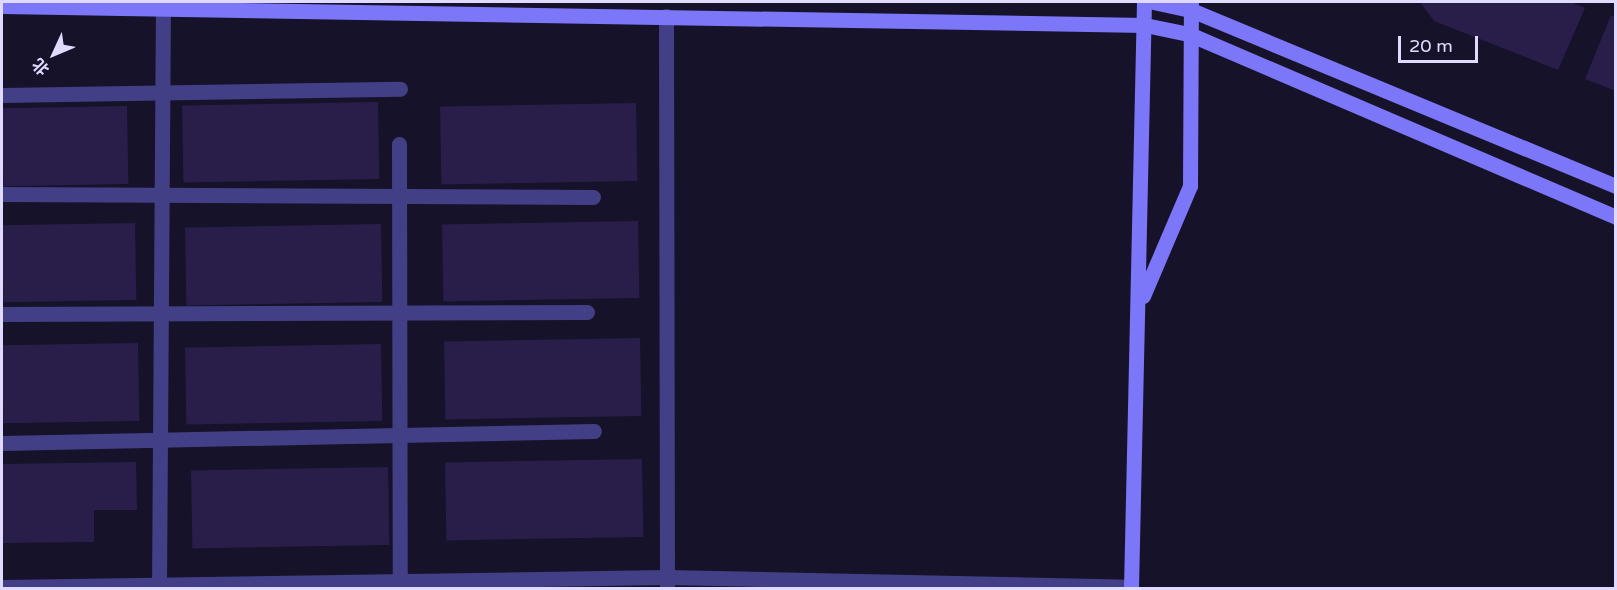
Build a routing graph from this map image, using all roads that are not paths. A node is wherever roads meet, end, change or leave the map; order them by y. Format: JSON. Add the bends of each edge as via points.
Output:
{"nodes":[{"id":1,"x":1144,"y":2,"type":"edge"},
{"id":2,"x":1153,"y":2,"type":"edge"},
{"id":3,"x":2,"y":6,"type":"edge"},
{"id":4,"x":163,"y":6,"type":"junction"},
{"id":5,"x":1191,"y":6,"type":"edge"},
{"id":6,"x":666,"y":15,"type":"junction"},
{"id":7,"x":1145,"y":25,"type":"junction"},
{"id":8,"x":1189,"y":34,"type":"junction"},
{"id":9,"x":399,"y":89,"type":"dead end"},
{"id":10,"x":162,"y":92,"type":"junction"},
{"id":11,"x":2,"y":95,"type":"edge"},
{"id":12,"x":399,"y":144,"type":"dead end"},
{"id":13,"x":1616,"y":186,"type":"edge"},
{"id":14,"x":2,"y":194,"type":"edge"},
{"id":15,"x":162,"y":195,"type":"junction"},
{"id":16,"x":399,"y":196,"type":"junction"},
{"id":17,"x":593,"y":197,"type":"dead end"},
{"id":18,"x":1616,"y":217,"type":"edge"},
{"id":19,"x":1140,"y":304,"type":"junction"},
{"id":20,"x":587,"y":312,"type":"dead end"},
{"id":21,"x":399,"y":313,"type":"junction"},
{"id":22,"x":2,"y":314,"type":"edge"},
{"id":23,"x":161,"y":314,"type":"junction"},
{"id":24,"x":594,"y":431,"type":"dead end"},
{"id":25,"x":400,"y":435,"type":"junction"},
{"id":26,"x":160,"y":440,"type":"junction"},
{"id":27,"x":2,"y":443,"type":"edge"},
{"id":28,"x":667,"y":583,"type":"edge"},
{"id":29,"x":400,"y":585,"type":"edge"},
{"id":30,"x":159,"y":586,"type":"edge"},
{"id":31,"x":2,"y":587,"type":"edge"},
{"id":32,"x":1131,"y":587,"type":"edge"}],
"edges":[{"from":1,"to":7,"type":"street"},
{"from":2,"to":5,"type":"street"},
{"from":3,"to":4,"type":"street"},
{"from":4,"to":6,"type":"street"},
{"from":4,"to":10,"type":"street"},
{"from":5,"to":8,"type":"street"},
{"from":5,"to":13,"type":"street"},
{"from":6,"to":7,"type":"street"},
{"from":6,"to":28,"type":"street"},
{"from":7,"to":8,"type":"street"},
{"from":7,"to":19,"type":"street"},
{"from":8,"to":18,"type":"street"},
{"from":8,"to":19,"type":"street","via":[[1190,186]]},
{"from":9,"to":10,"type":"street"},
{"from":10,"to":11,"type":"street"},
{"from":10,"to":15,"type":"street"},
{"from":12,"to":16,"type":"street"},
{"from":14,"to":15,"type":"street"},
{"from":15,"to":16,"type":"street"},
{"from":15,"to":23,"type":"street"},
{"from":16,"to":17,"type":"street"},
{"from":16,"to":21,"type":"street"},
{"from":19,"to":32,"type":"street"},
{"from":20,"to":21,"type":"street"},
{"from":21,"to":23,"type":"street"},
{"from":21,"to":25,"type":"street"},
{"from":22,"to":23,"type":"street"},
{"from":23,"to":26,"type":"street"},
{"from":24,"to":25,"type":"street"},
{"from":25,"to":26,"type":"street"},
{"from":25,"to":29,"type":"street"},
{"from":26,"to":27,"type":"street"},
{"from":26,"to":30,"type":"street"},
{"from":28,"to":29,"type":"street"},
{"from":28,"to":32,"type":"street"},
{"from":29,"to":30,"type":"street"},
{"from":30,"to":31,"type":"street"}]}
